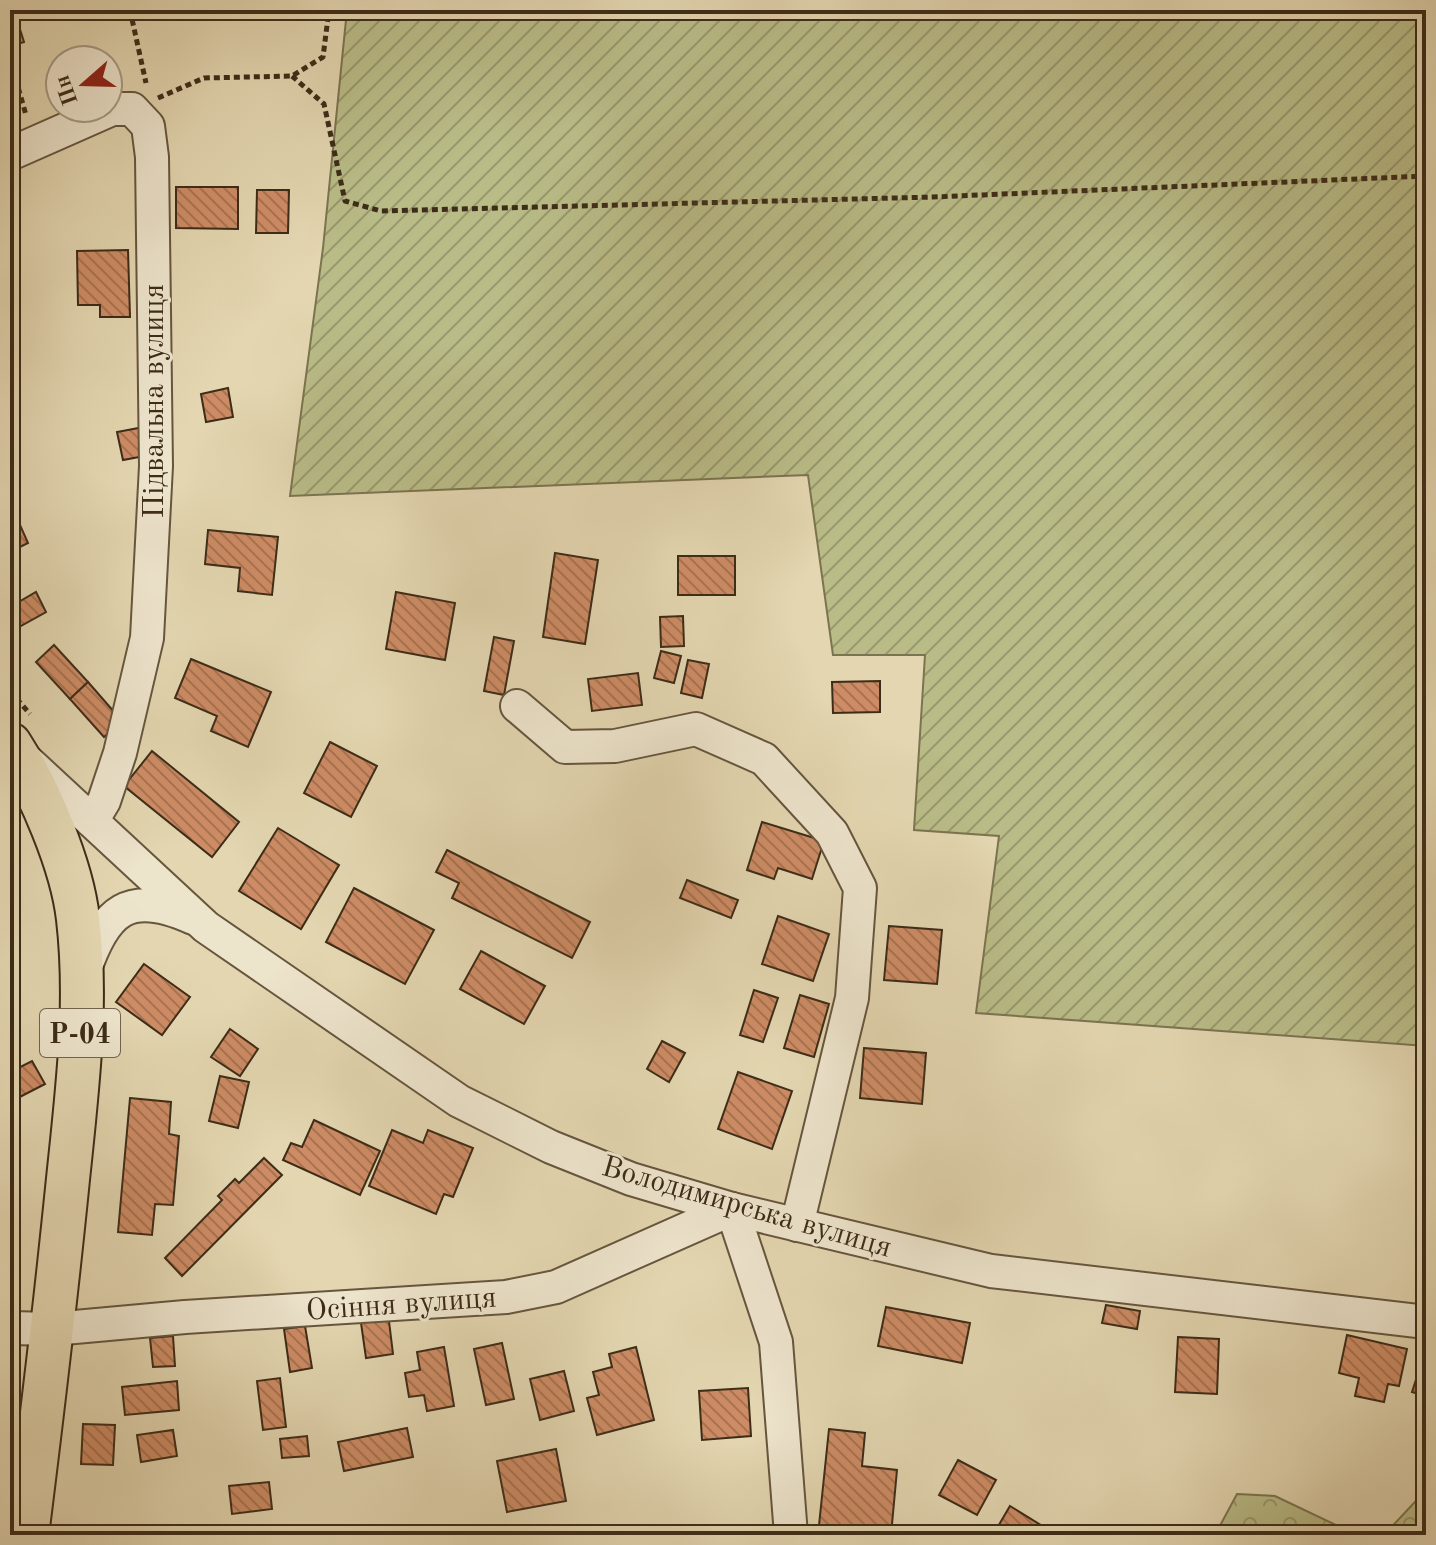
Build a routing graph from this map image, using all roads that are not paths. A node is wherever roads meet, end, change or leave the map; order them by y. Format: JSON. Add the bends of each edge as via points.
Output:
{"nodes":[{"id":1,"x":22,"y":149,"type":"edge"},
{"id":2,"x":517,"y":706,"type":"dead end"},
{"id":3,"x":12,"y":746,"type":"edge"},
{"id":4,"x":92,"y":821,"type":"junction"},
{"id":5,"x":200,"y":922,"type":"junction"},
{"id":6,"x":81,"y":979,"type":"junction"},
{"id":7,"x":732,"y":1209,"type":"junction"},
{"id":8,"x":797,"y":1225,"type":"junction"},
{"id":9,"x":1426,"y":1322,"type":"edge"},
{"id":10,"x":10,"y":1328,"type":"edge"},
{"id":11,"x":53,"y":1329,"type":"junction"},
{"id":12,"x":27,"y":1535,"type":"edge"},
{"id":13,"x":791,"y":1535,"type":"edge"}],
"edges":[{"from":1,"to":4,"type":"street","name":"Підвальна вулиця","via":[[112,109],[141,105],[152,157],[156,466],[147,638],[120,753]]},
{"from":2,"to":8,"type":"street","via":[[565,747],[615,746],[696,729],[764,759],[832,833],[860,888],[852,998]]},
{"from":3,"to":4,"type":"street","name":"Володимирська вулиця"},
{"from":3,"to":6,"type":"main road","number":"Р-04","via":[[55,836],[78,916]]},
{"from":4,"to":5,"type":"street","name":"Володимирська вулиця"},
{"from":5,"to":6,"type":"street","via":[[137,904],[113,914],[96,936]]},
{"from":5,"to":7,"type":"street","name":"Володимирська вулиця","via":[[459,1101],[631,1179]]},
{"from":6,"to":11,"type":"main road","number":"Р-04","via":[[80,1062]]},
{"from":7,"to":8,"type":"street","name":"Володимирська вулиця"},
{"from":7,"to":11,"type":"street","name":"Осіння вулиця","via":[[556,1287],[506,1297]]},
{"from":7,"to":13,"type":"street","via":[[776,1342]]},
{"from":8,"to":9,"type":"street","name":"Володимирська вулиця","via":[[991,1271]]},
{"from":10,"to":11,"type":"street","name":"Осіння вулиця"},
{"from":11,"to":12,"type":"main road","number":"Р-04"}]}
